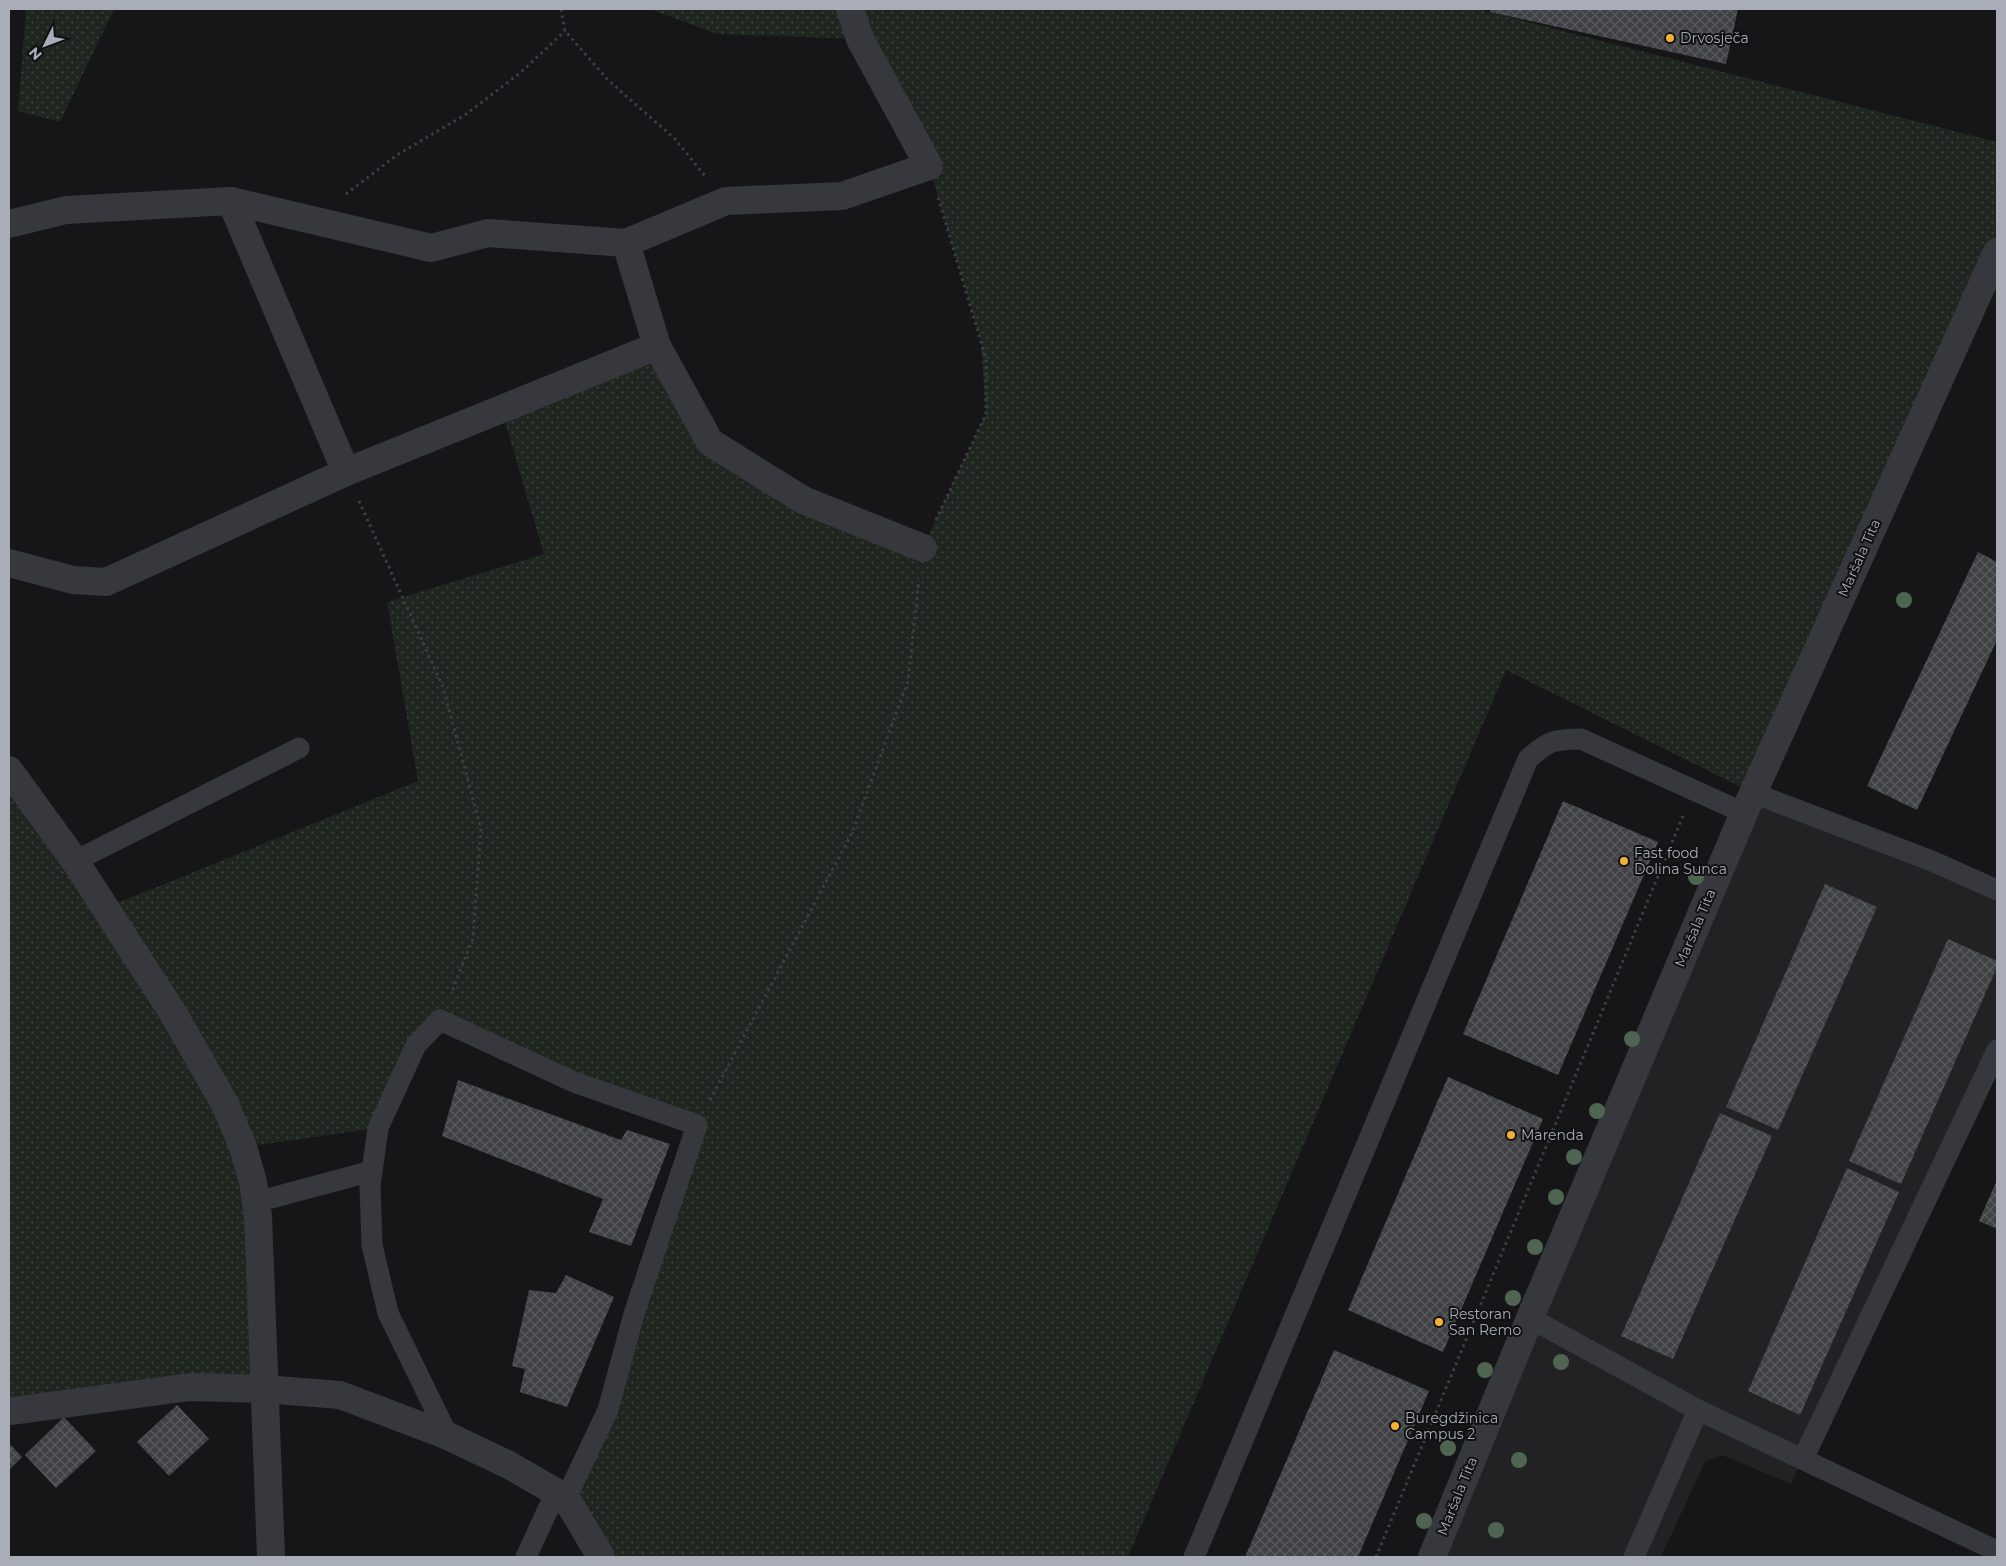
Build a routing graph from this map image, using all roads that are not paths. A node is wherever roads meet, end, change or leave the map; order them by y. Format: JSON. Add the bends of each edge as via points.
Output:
{"nodes":[{"id":1,"x":850,"y":9,"type":"edge"},
{"id":2,"x":231,"y":201,"type":"junction"},
{"id":3,"x":9,"y":224,"type":"edge"},
{"id":4,"x":626,"y":243,"type":"junction"},
{"id":5,"x":1997,"y":252,"type":"edge"},
{"id":6,"x":657,"y":346,"type":"junction"},
{"id":7,"x":346,"y":472,"type":"junction"},
{"id":8,"x":923,"y":548,"type":"road end"},
{"id":9,"x":9,"y":563,"type":"edge"},
{"id":10,"x":299,"y":748,"type":"dead end"},
{"id":11,"x":9,"y":770,"type":"edge"},
{"id":12,"x":1748,"y":803,"type":"junction"},
{"id":13,"x":75,"y":861,"type":"junction"},
{"id":14,"x":1997,"y":890,"type":"edge"},
{"id":15,"x":1997,"y":1050,"type":"edge"},
{"id":16,"x":372,"y":1171,"type":"junction"},
{"id":17,"x":256,"y":1202,"type":"junction"},
{"id":18,"x":1530,"y":1318,"type":"junction"},
{"id":19,"x":264,"y":1389,"type":"junction"},
{"id":20,"x":1698,"y":1410,"type":"junction"},
{"id":21,"x":12,"y":1411,"type":"dead end"},
{"id":22,"x":448,"y":1436,"type":"junction"},
{"id":23,"x":1803,"y":1459,"type":"junction"},
{"id":24,"x":566,"y":1498,"type":"junction"},
{"id":25,"x":1997,"y":1551,"type":"edge"},
{"id":26,"x":271,"y":1557,"type":"edge"},
{"id":27,"x":526,"y":1557,"type":"edge"},
{"id":28,"x":601,"y":1557,"type":"edge"},
{"id":29,"x":1194,"y":1557,"type":"edge"},
{"id":30,"x":1432,"y":1557,"type":"edge"},
{"id":31,"x":1634,"y":1557,"type":"edge"}],
"edges":[{"from":1,"to":4,"type":"street","via":[[860,39],[929,166],[842,196],[726,201]]},
{"from":2,"to":3,"type":"street","via":[[66,210]]},
{"from":2,"to":4,"type":"street","via":[[431,248],[488,233]]},
{"from":2,"to":7,"type":"street"},
{"from":4,"to":6,"type":"street"},
{"from":5,"to":12,"type":"street","name":"Maršala Tita"},
{"from":6,"to":7,"type":"street"},
{"from":6,"to":8,"type":"street","via":[[710,442],[803,500]]},
{"from":7,"to":9,"type":"street","via":[[106,582],[74,580]]},
{"from":10,"to":13,"type":"lane"},
{"from":11,"to":13,"type":"street"},
{"from":12,"to":14,"type":"lane","via":[[1932,861]]},
{"from":12,"to":18,"type":"street","name":"Maršala Tita"},
{"from":12,"to":29,"type":"lane","via":[[1694,790],[1581,739],[1557,739],[1528,759]]},
{"from":13,"to":17,"type":"street","via":[[173,1012],[224,1104],[243,1147]]},
{"from":15,"to":23,"type":"lane"},
{"from":16,"to":17,"type":"lane"},
{"from":16,"to":22,"type":"lane","via":[[372,1245],[388,1313]]},
{"from":16,"to":24,"type":"lane","via":[[378,1128],[416,1045],[440,1020],[574,1082],[697,1125],[634,1314],[608,1410]]},
{"from":17,"to":19,"type":"street"},
{"from":18,"to":20,"type":"lane"},
{"from":18,"to":30,"type":"street","name":"Maršala Tita"},
{"from":19,"to":21,"type":"street","via":[[190,1387]]},
{"from":19,"to":22,"type":"street","via":[[340,1395]]},
{"from":19,"to":26,"type":"street"},
{"from":20,"to":23,"type":"lane"},
{"from":20,"to":31,"type":"lane"},
{"from":22,"to":24,"type":"street"},
{"from":23,"to":25,"type":"lane"},
{"from":24,"to":27,"type":"lane","via":[[549,1507]]},
{"from":24,"to":28,"type":"street"}]}
